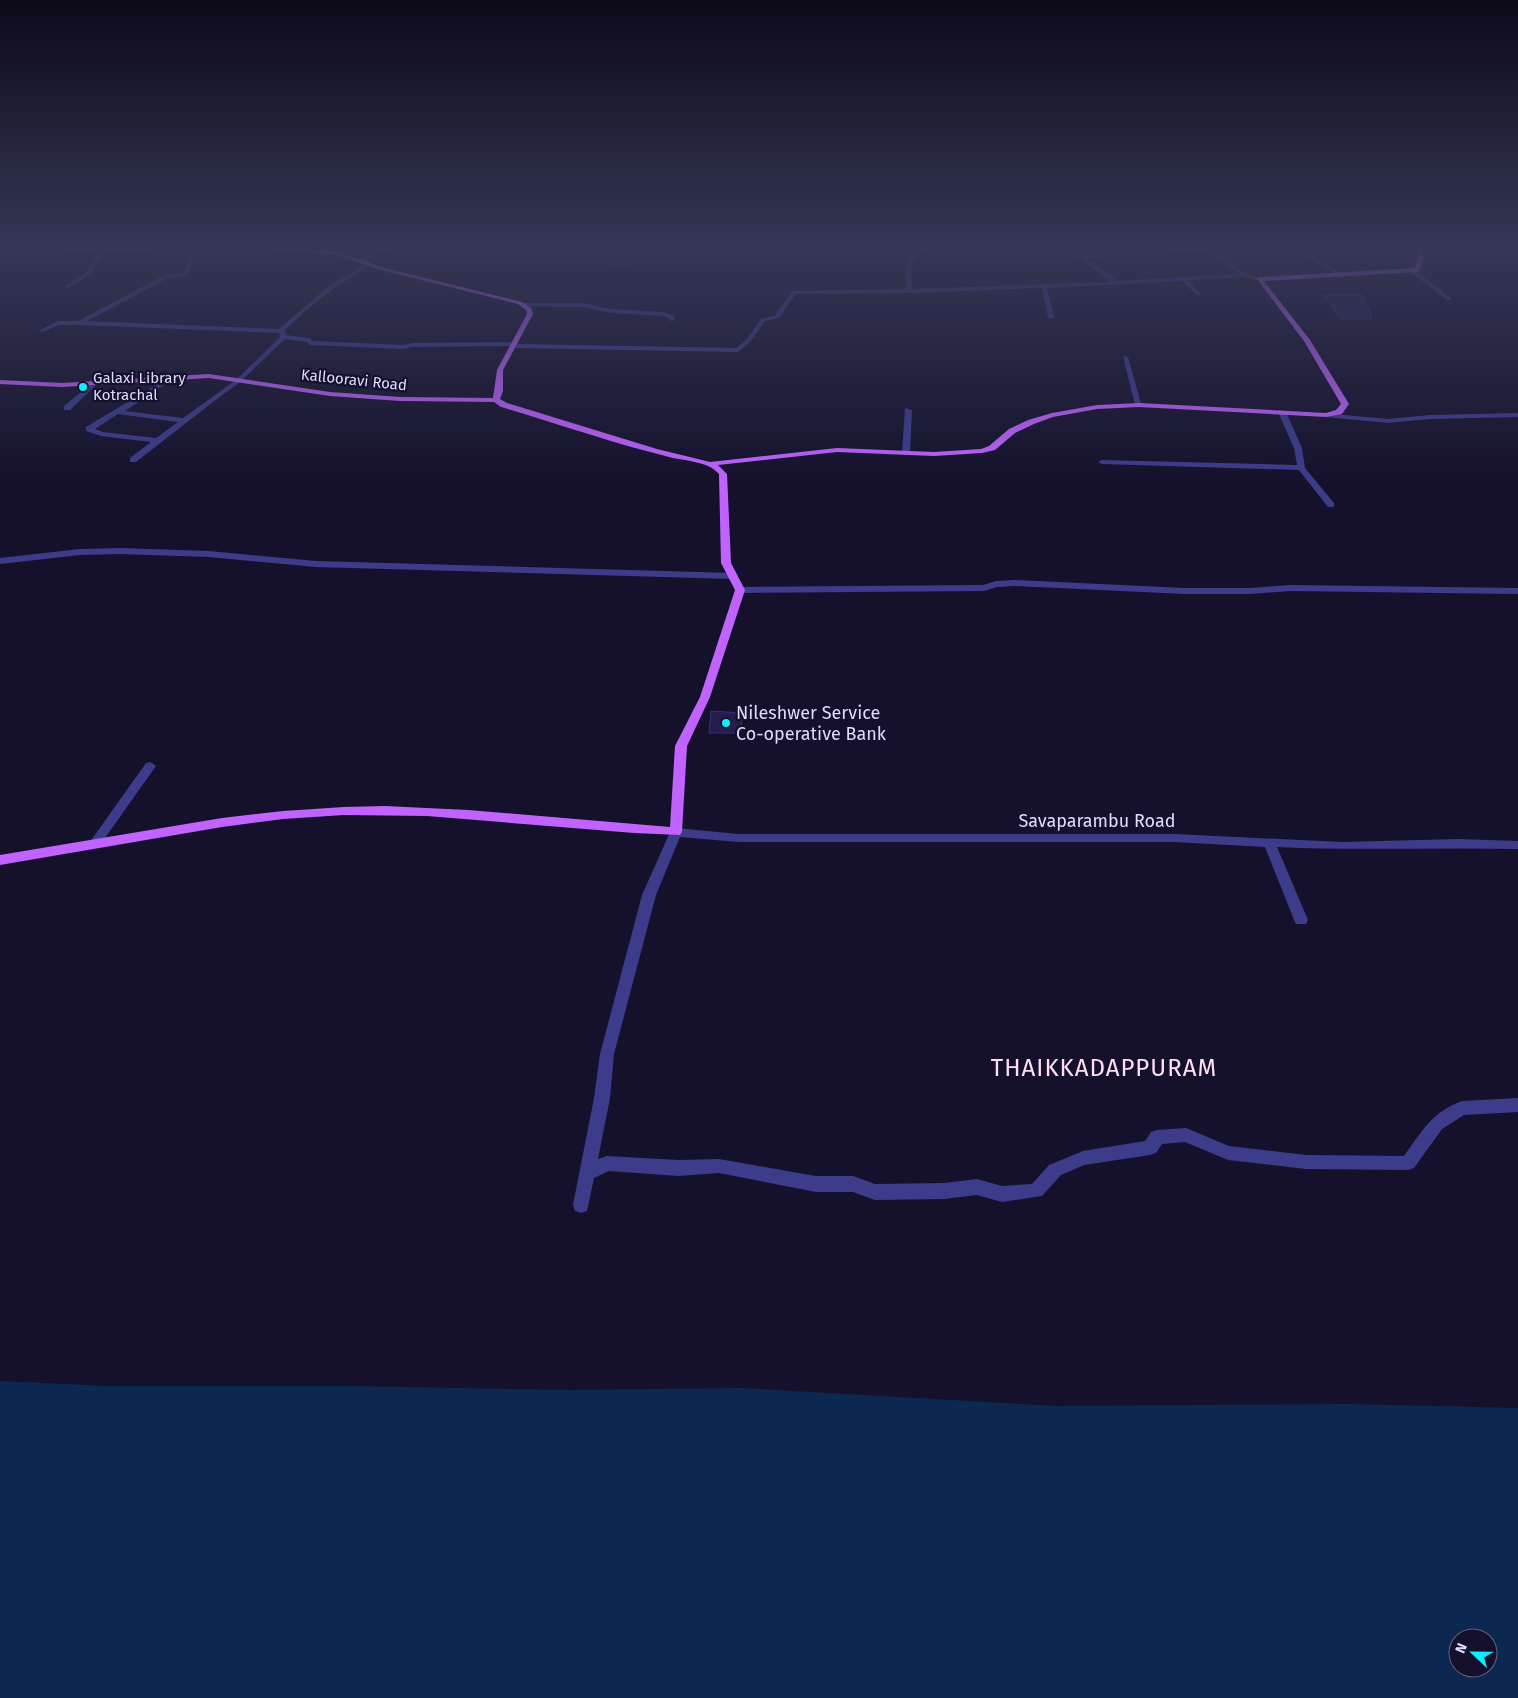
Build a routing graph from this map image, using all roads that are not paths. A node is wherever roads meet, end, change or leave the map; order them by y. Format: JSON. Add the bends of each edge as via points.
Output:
{"nodes":[{"id":1,"x":57,"y":324,"type":"edge"},
{"id":2,"x":102,"y":324,"type":"edge"},
{"id":3,"x":291,"y":324,"type":"edge"},
{"id":4,"x":525,"y":324,"type":"edge"},
{"id":5,"x":760,"y":324,"type":"edge"},
{"id":6,"x":1294,"y":324,"type":"edge"},
{"id":7,"x":41,"y":331,"type":"dead end"},
{"id":8,"x":282,"y":334,"type":"junction"},
{"id":9,"x":515,"y":345,"type":"junction"},
{"id":10,"x":1125,"y":357,"type":"dead end"},
{"id":11,"x":171,"y":378,"type":"junction"},
{"id":12,"x":0,"y":382,"type":"edge"},
{"id":13,"x":238,"y":382,"type":"junction"},
{"id":14,"x":94,"y":384,"type":"junction"},
{"id":15,"x":496,"y":400,"type":"junction"},
{"id":16,"x":1139,"y":405,"type":"junction"},
{"id":17,"x":67,"y":408,"type":"dead end"},
{"id":18,"x":908,"y":410,"type":"dead end"},
{"id":19,"x":116,"y":412,"type":"junction"},
{"id":20,"x":1282,"y":412,"type":"junction"},
{"id":21,"x":1326,"y":415,"type":"junction"},
{"id":22,"x":1518,"y":415,"type":"edge"},
{"id":23,"x":183,"y":420,"type":"junction"},
{"id":24,"x":159,"y":441,"type":"junction"},
{"id":25,"x":906,"y":453,"type":"junction"},
{"id":26,"x":133,"y":460,"type":"dead end"},
{"id":27,"x":1102,"y":462,"type":"dead end"},
{"id":28,"x":710,"y":464,"type":"junction"},
{"id":29,"x":1301,"y":468,"type":"junction"},
{"id":30,"x":1331,"y":506,"type":"dead end"},
{"id":31,"x":0,"y":561,"type":"edge"},
{"id":32,"x":733,"y":576,"type":"junction"},
{"id":33,"x":740,"y":590,"type":"junction"},
{"id":34,"x":1518,"y":591,"type":"edge"},
{"id":35,"x":150,"y":766,"type":"dead end"},
{"id":36,"x":676,"y":832,"type":"junction"},
{"id":37,"x":96,"y":842,"type":"junction"},
{"id":38,"x":1269,"y":842,"type":"junction"},
{"id":39,"x":1518,"y":845,"type":"edge"},
{"id":40,"x":0,"y":860,"type":"edge"},
{"id":41,"x":1302,"y":920,"type":"dead end"},
{"id":42,"x":1518,"y":1105,"type":"edge"},
{"id":43,"x":587,"y":1174,"type":"junction"},
{"id":44,"x":581,"y":1205,"type":"dead end"}],
"edges":[{"from":1,"to":7,"type":"street"},
{"from":2,"to":8,"type":"street"},
{"from":3,"to":8,"type":"street"},
{"from":4,"to":9,"type":"main road"},
{"from":5,"to":9,"type":"street","via":[[738,350]]},
{"from":6,"to":21,"type":"main road","via":[[1345,404],[1339,412]]},
{"from":8,"to":9,"type":"street","via":[[310,340],[310,343],[403,347]]},
{"from":8,"to":13,"type":"street"},
{"from":9,"to":15,"type":"main road","via":[[500,370]]},
{"from":10,"to":16,"type":"street"},
{"from":11,"to":13,"type":"main road","name":"Kallooravi Road","via":[[209,376]]},
{"from":11,"to":14,"type":"main road","name":"Kallooravi Road"},
{"from":11,"to":19,"type":"street"},
{"from":12,"to":14,"type":"main road","name":"Kallooravi Road"},
{"from":13,"to":15,"type":"main road","name":"Kallooravi Road","via":[[262,382],[330,394],[400,399]]},
{"from":13,"to":23,"type":"street"},
{"from":14,"to":17,"type":"street"},
{"from":15,"to":28,"type":"main road","via":[[618,440]]},
{"from":16,"to":20,"type":"main road"},
{"from":16,"to":25,"type":"main road","via":[[1097,407],[1052,415],[1012,431],[992,448],[982,451]]},
{"from":18,"to":25,"type":"street"},
{"from":19,"to":23,"type":"street"},
{"from":19,"to":24,"type":"street","via":[[89,429],[101,434]]},
{"from":20,"to":21,"type":"main road"},
{"from":20,"to":29,"type":"street","via":[[1298,448]]},
{"from":21,"to":22,"type":"street","via":[[1388,421]]},
{"from":23,"to":24,"type":"street"},
{"from":24,"to":26,"type":"street"},
{"from":25,"to":28,"type":"main road","via":[[837,450]]},
{"from":27,"to":29,"type":"street"},
{"from":28,"to":32,"type":"main road","via":[[723,474],[726,564]]},
{"from":29,"to":30,"type":"street"},
{"from":31,"to":32,"type":"street","via":[[120,551],[209,554],[316,564]]},
{"from":32,"to":33,"type":"main road"},
{"from":33,"to":34,"type":"street","via":[[940,589],[1014,584],[1184,591],[1290,588]]},
{"from":33,"to":36,"type":"main road","via":[[705,696],[681,746]]},
{"from":35,"to":37,"type":"street"},
{"from":36,"to":37,"type":"main road","via":[[495,817],[344,811],[209,823]]},
{"from":36,"to":38,"type":"street","name":"Savaparambu Road","via":[[738,838],[1174,838]]},
{"from":36,"to":43,"type":"street","via":[[641,922],[608,1054]]},
{"from":37,"to":40,"type":"main road","via":[[30,857]]},
{"from":38,"to":39,"type":"street","name":"Savaparambu Road","via":[[1342,846]]},
{"from":38,"to":41,"type":"street"},
{"from":42,"to":43,"type":"street","via":[[1462,1108],[1436,1124],[1408,1162],[1306,1162],[1228,1153],[1186,1135],[1157,1137],[1150,1148],[1083,1158],[1054,1170],[1036,1191],[1002,1194],[976,1187],[875,1192],[853,1184],[816,1184],[719,1166],[679,1168],[607,1163]]},
{"from":43,"to":44,"type":"street"}]}
